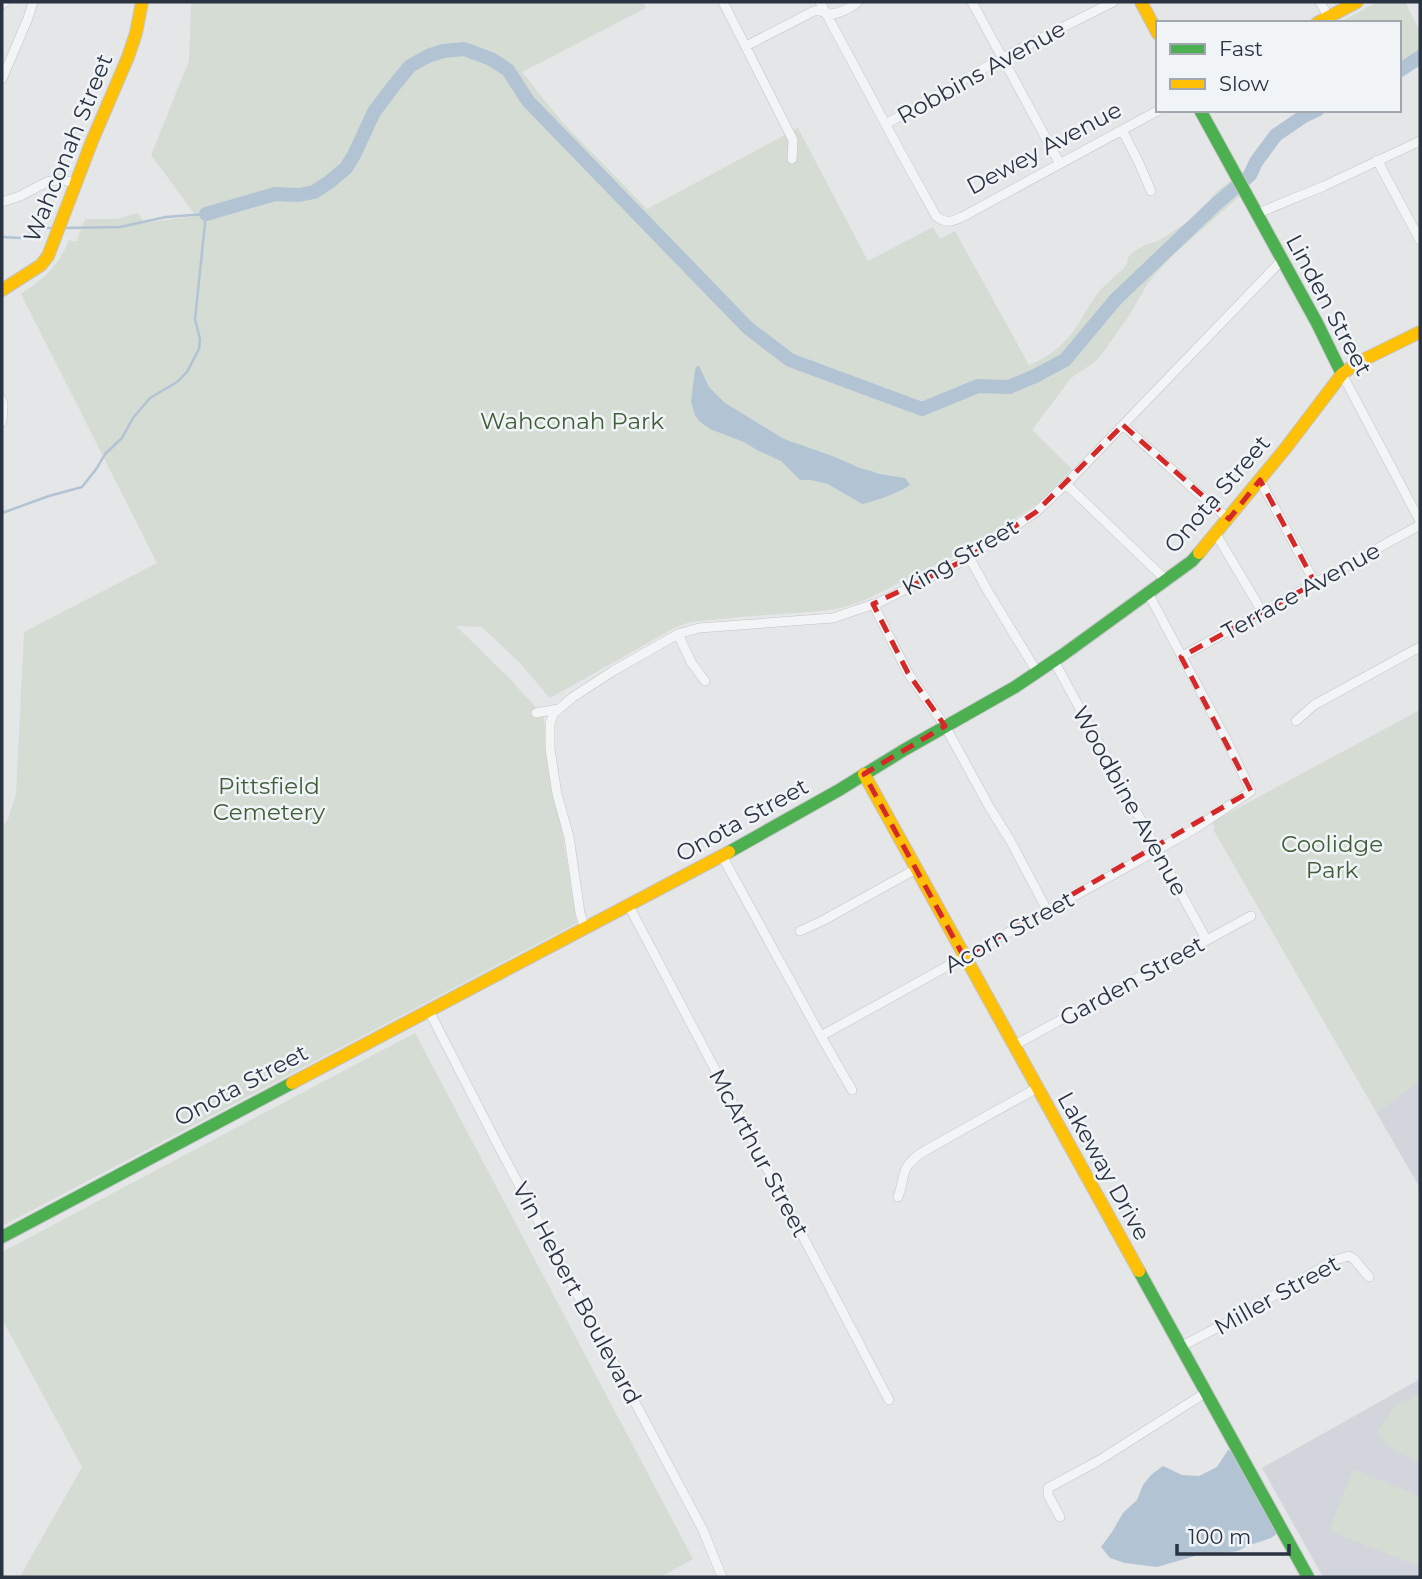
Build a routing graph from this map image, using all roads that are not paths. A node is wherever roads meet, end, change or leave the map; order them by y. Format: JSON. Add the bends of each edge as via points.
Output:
{"nodes":[{"id":1,"x":33,"y":2,"type":"edge"},
{"id":2,"x":142,"y":2,"type":"edge"},
{"id":3,"x":723,"y":2,"type":"edge"},
{"id":4,"x":820,"y":2,"type":"edge"},
{"id":5,"x":858,"y":2,"type":"edge"},
{"id":6,"x":972,"y":2,"type":"edge"},
{"id":7,"x":1113,"y":2,"type":"edge"},
{"id":8,"x":1141,"y":2,"type":"edge"},
{"id":9,"x":1320,"y":2,"type":"edge"},
{"id":10,"x":1357,"y":2,"type":"edge"},
{"id":11,"x":827,"y":14,"type":"junction"},
{"id":12,"x":1323,"y":20,"type":"edge"},
{"id":13,"x":1156,"y":30,"type":"edge"},
{"id":14,"x":746,"y":46,"type":"junction"},
{"id":15,"x":1002,"y":58,"type":"junction"},
{"id":16,"x":2,"y":79,"type":"edge"},
{"id":17,"x":1156,"y":112,"type":"edge"},
{"id":18,"x":1201,"y":112,"type":"edge"},
{"id":19,"x":886,"y":124,"type":"junction"},
{"id":20,"x":1122,"y":130,"type":"junction"},
{"id":21,"x":1420,"y":141,"type":"edge"},
{"id":22,"x":792,"y":159,"type":"dead end"},
{"id":23,"x":1377,"y":160,"type":"junction"},
{"id":24,"x":1060,"y":164,"type":"junction"},
{"id":25,"x":76,"y":184,"type":"junction"},
{"id":26,"x":1151,"y":191,"type":"dead end"},
{"id":27,"x":2,"y":202,"type":"edge"},
{"id":28,"x":1256,"y":214,"type":"junction"},
{"id":29,"x":1420,"y":240,"type":"edge"},
{"id":30,"x":1282,"y":260,"type":"junction"},
{"id":31,"x":2,"y":289,"type":"edge"},
{"id":32,"x":1420,"y":332,"type":"edge"},
{"id":33,"x":1342,"y":374,"type":"junction"},
{"id":34,"x":2,"y":400,"type":"edge"},
{"id":35,"x":2,"y":422,"type":"edge"},
{"id":36,"x":1123,"y":425,"type":"junction"},
{"id":37,"x":1260,"y":480,"type":"junction"},
{"id":38,"x":1066,"y":484,"type":"junction"},
{"id":39,"x":1228,"y":519,"type":"junction"},
{"id":40,"x":1420,"y":523,"type":"edge"},
{"id":41,"x":1216,"y":534,"type":"junction"},
{"id":42,"x":969,"y":557,"type":"junction"},
{"id":43,"x":1166,"y":580,"type":"junction"},
{"id":44,"x":1315,"y":583,"type":"junction"},
{"id":45,"x":1148,"y":593,"type":"junction"},
{"id":46,"x":873,"y":604,"type":"junction"},
{"id":47,"x":1263,"y":612,"type":"junction"},
{"id":48,"x":678,"y":635,"type":"junction"},
{"id":49,"x":1420,"y":647,"type":"edge"},
{"id":50,"x":1181,"y":657,"type":"junction"},
{"id":51,"x":1054,"y":662,"type":"junction"},
{"id":52,"x":1037,"y":672,"type":"junction"},
{"id":53,"x":705,"y":681,"type":"dead end"},
{"id":54,"x":558,"y":709,"type":"junction"},
{"id":55,"x":536,"y":713,"type":"dead end"},
{"id":56,"x":1296,"y":720,"type":"dead end"},
{"id":57,"x":945,"y":726,"type":"junction"},
{"id":58,"x":864,"y":774,"type":"junction"},
{"id":59,"x":1157,"y":850,"type":"junction"},
{"id":60,"x":722,"y":856,"type":"junction"},
{"id":61,"x":916,"y":869,"type":"junction"},
{"id":62,"x":629,"y":906,"type":"junction"},
{"id":63,"x":1047,"y":910,"type":"junction"},
{"id":64,"x":1251,"y":916,"type":"dead end"},
{"id":65,"x":585,"y":929,"type":"junction"},
{"id":66,"x":800,"y":931,"type":"dead end"},
{"id":67,"x":1206,"y":940,"type":"junction"},
{"id":68,"x":964,"y":957,"type":"junction"},
{"id":69,"x":429,"y":1011,"type":"junction"},
{"id":70,"x":821,"y":1036,"type":"junction"},
{"id":71,"x":1013,"y":1046,"type":"junction"},
{"id":72,"x":1037,"y":1088,"type":"junction"},
{"id":73,"x":852,"y":1090,"type":"dead end"},
{"id":74,"x":898,"y":1197,"type":"dead end"},
{"id":75,"x":2,"y":1237,"type":"edge"},
{"id":76,"x":1368,"y":1276,"type":"dead end"},
{"id":77,"x":1180,"y":1347,"type":"junction"},
{"id":78,"x":1205,"y":1393,"type":"junction"},
{"id":79,"x":889,"y":1400,"type":"dead end"},
{"id":80,"x":1060,"y":1517,"type":"dead end"},
{"id":81,"x":722,"y":1577,"type":"edge"},
{"id":82,"x":1308,"y":1577,"type":"edge"}],
"edges":[{"from":1,"to":16,"type":"street"},
{"from":2,"to":25,"type":"street","name":"Wahconah Street","via":[[128,57]]},
{"from":3,"to":14,"type":"street"},
{"from":4,"to":11,"type":"street"},
{"from":5,"to":11,"type":"street"},
{"from":6,"to":15,"type":"street"},
{"from":7,"to":15,"type":"street","name":"Robbins Avenue"},
{"from":8,"to":13,"type":"street"},
{"from":9,"to":12,"type":"street"},
{"from":10,"to":12,"type":"street"},
{"from":11,"to":14,"type":"street","via":[[814,11]]},
{"from":11,"to":19,"type":"street"},
{"from":14,"to":22,"type":"street","via":[[793,140]]},
{"from":15,"to":19,"type":"street","name":"Robbins Avenue"},
{"from":15,"to":24,"type":"street"},
{"from":17,"to":20,"type":"street","name":"Dewey Avenue"},
{"from":18,"to":28,"type":"street","name":"Linden Street"},
{"from":19,"to":24,"type":"street","name":"Dewey Avenue","via":[[942,221],[964,216]]},
{"from":20,"to":24,"type":"street","name":"Dewey Avenue"},
{"from":20,"to":26,"type":"street"},
{"from":21,"to":23,"type":"street"},
{"from":23,"to":28,"type":"street"},
{"from":23,"to":29,"type":"street"},
{"from":25,"to":27,"type":"street","via":[[61,179],[47,182]]},
{"from":25,"to":31,"type":"street","name":"Wahconah Street","via":[[48,256]]},
{"from":28,"to":30,"type":"street","name":"Linden Street"},
{"from":30,"to":33,"type":"street","name":"Linden Street"},
{"from":30,"to":36,"type":"street","name":"King Street"},
{"from":32,"to":33,"type":"street","name":"Onota Street"},
{"from":33,"to":37,"type":"street","name":"Onota Street"},
{"from":33,"to":40,"type":"street","name":"Linden Street"},
{"from":34,"to":35,"type":"street"},
{"from":36,"to":38,"type":"street","name":"King Street"},
{"from":36,"to":39,"type":"street"},
{"from":37,"to":39,"type":"street","name":"Onota Street"},
{"from":37,"to":44,"type":"street"},
{"from":38,"to":42,"type":"street","name":"King Street","via":[[1036,512]]},
{"from":38,"to":43,"type":"street"},
{"from":39,"to":41,"type":"street","name":"Onota Street"},
{"from":40,"to":44,"type":"street","name":"Terrace Avenue"},
{"from":41,"to":43,"type":"street","name":"Onota Street","via":[[1192,561]]},
{"from":41,"to":47,"type":"street"},
{"from":42,"to":46,"type":"street","name":"King Street"},
{"from":42,"to":52,"type":"street"},
{"from":43,"to":45,"type":"street","name":"Onota Street"},
{"from":44,"to":47,"type":"street","name":"Terrace Avenue"},
{"from":45,"to":50,"type":"street"},
{"from":45,"to":51,"type":"street","name":"Onota Street"},
{"from":46,"to":48,"type":"street","name":"King Street","via":[[833,618],[699,628]]},
{"from":46,"to":57,"type":"street","via":[[908,673]]},
{"from":47,"to":50,"type":"street","name":"Terrace Avenue"},
{"from":48,"to":53,"type":"street"},
{"from":48,"to":54,"type":"street","name":"King Street"},
{"from":49,"to":56,"type":"street","via":[[1314,705]]},
{"from":50,"to":59,"type":"street","name":"Acorn Street","via":[[1251,791]]},
{"from":51,"to":52,"type":"street","name":"Onota Street"},
{"from":51,"to":59,"type":"street","name":"Woodbine Avenue"},
{"from":52,"to":57,"type":"street","name":"Onota Street"},
{"from":54,"to":55,"type":"street"},
{"from":54,"to":65,"type":"street","via":[[550,723],[550,749]]},
{"from":57,"to":58,"type":"street","name":"Onota Street"},
{"from":57,"to":63,"type":"street"},
{"from":58,"to":60,"type":"street","name":"Onota Street"},
{"from":58,"to":61,"type":"street","name":"Lakeway Drive"},
{"from":59,"to":63,"type":"street","name":"Acorn Street"},
{"from":59,"to":67,"type":"street","name":"Woodbine Avenue"},
{"from":60,"to":62,"type":"street","name":"Onota Street"},
{"from":60,"to":70,"type":"street"},
{"from":61,"to":66,"type":"street"},
{"from":61,"to":68,"type":"street","name":"Lakeway Drive"},
{"from":62,"to":65,"type":"street","name":"Onota Street"},
{"from":62,"to":79,"type":"street","name":"McArthur Street"},
{"from":63,"to":68,"type":"street","name":"Acorn Street"},
{"from":64,"to":67,"type":"street","name":"Garden Street"},
{"from":65,"to":69,"type":"street","name":"Onota Street"},
{"from":67,"to":71,"type":"street","name":"Garden Street"},
{"from":68,"to":70,"type":"street","name":"Acorn Street"},
{"from":68,"to":71,"type":"street","name":"Lakeway Drive"},
{"from":69,"to":75,"type":"street","name":"Onota Street"},
{"from":69,"to":81,"type":"street","name":"Vin Hebert Boulevard","via":[[703,1530]]},
{"from":70,"to":73,"type":"street"},
{"from":71,"to":72,"type":"street","name":"Lakeway Drive"},
{"from":72,"to":74,"type":"street","via":[[920,1153],[903,1173]]},
{"from":72,"to":77,"type":"street","name":"Lakeway Drive"},
{"from":76,"to":77,"type":"street","name":"Miller Street","via":[[1349,1256],[1335,1260]]},
{"from":77,"to":78,"type":"street","name":"Lakeway Drive"},
{"from":78,"to":80,"type":"street","via":[[1048,1488]]},
{"from":78,"to":82,"type":"street","name":"Lakeway Drive"}]}
